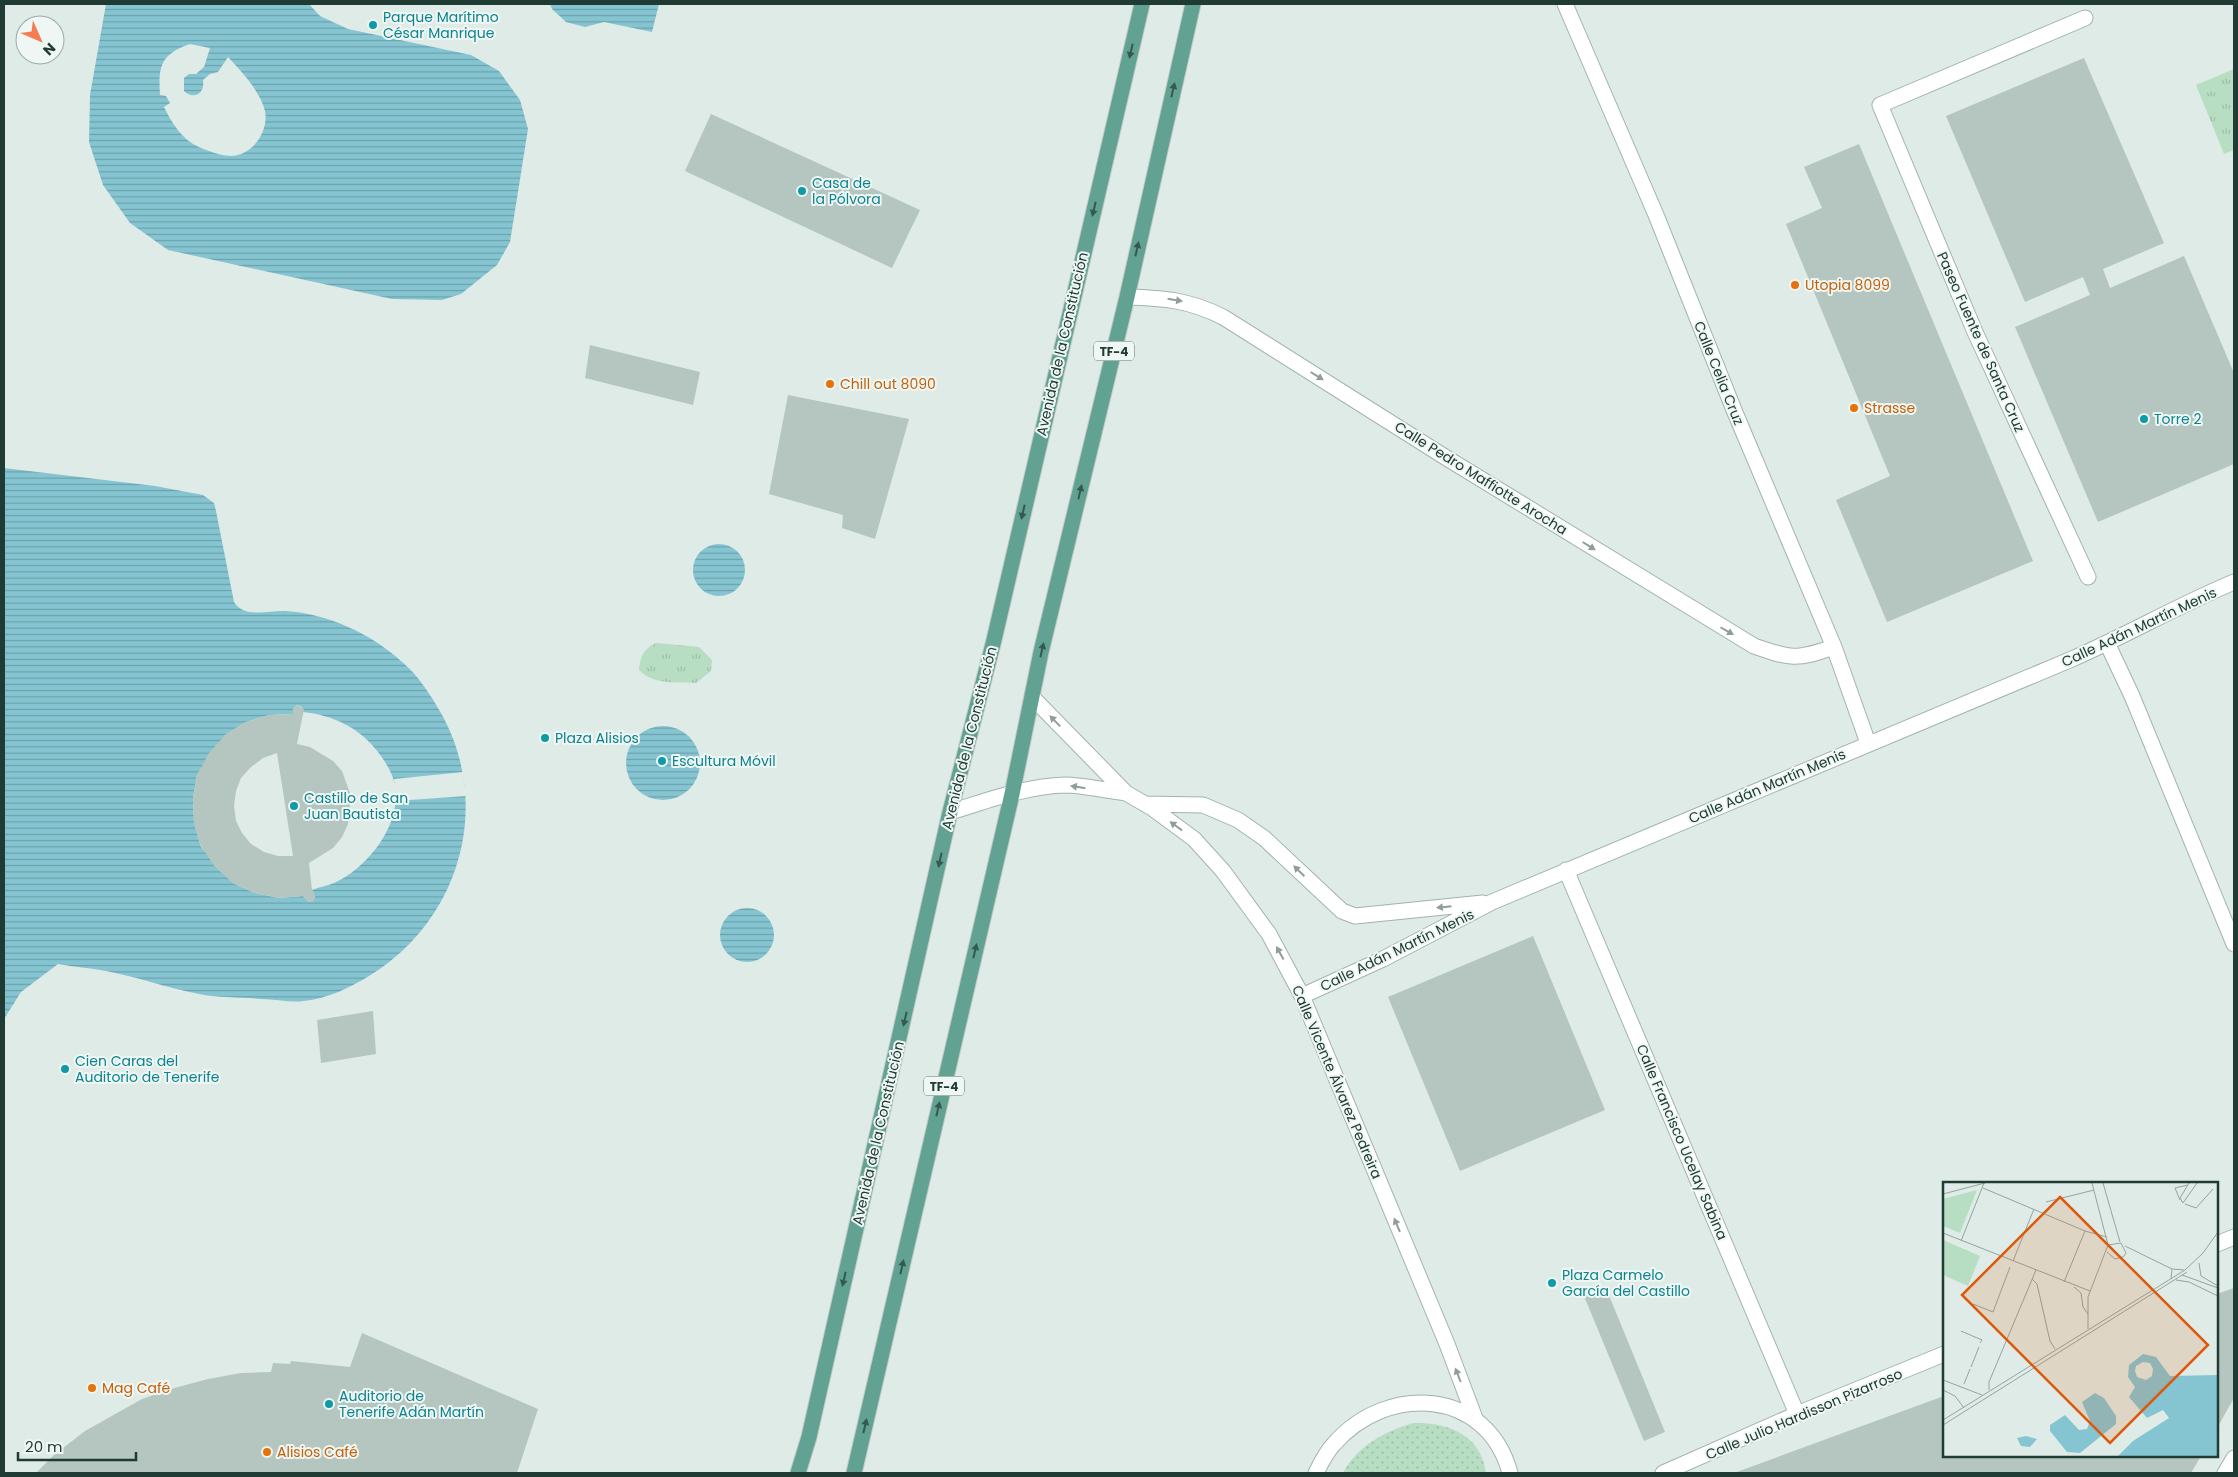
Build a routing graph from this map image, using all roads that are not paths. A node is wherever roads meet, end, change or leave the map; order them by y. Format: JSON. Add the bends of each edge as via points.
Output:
{"nodes":[{"id":1,"x":1142,"y":4,"type":"edge"},
{"id":2,"x":1193,"y":4,"type":"edge"},
{"id":3,"x":1565,"y":4,"type":"edge"},
{"id":4,"x":2085,"y":18,"type":"dead end"},
{"id":5,"x":1127,"y":297,"type":"junction"},
{"id":6,"x":2088,"y":577,"type":"dead end"},
{"id":7,"x":2234,"y":582,"type":"edge"},
{"id":8,"x":2107,"y":644,"type":"junction"},
{"id":9,"x":1834,"y":647,"type":"junction"},
{"id":10,"x":1033,"y":698,"type":"junction"},
{"id":11,"x":1868,"y":743,"type":"junction"},
{"id":12,"x":1126,"y":793,"type":"junction"},
{"id":13,"x":1012,"y":794,"type":"junction"},
{"id":14,"x":1145,"y":804,"type":"junction"},
{"id":15,"x":950,"y":812,"type":"junction"},
{"id":16,"x":1566,"y":870,"type":"junction"},
{"id":17,"x":1492,"y":902,"type":"junction"},
{"id":18,"x":2234,"y":944,"type":"edge"},
{"id":19,"x":1302,"y":996,"type":"junction"},
{"id":20,"x":2234,"y":1237,"type":"edge"},
{"id":21,"x":2218,"y":1244,"type":"edge"},
{"id":22,"x":1943,"y":1354,"type":"edge"},
{"id":23,"x":1797,"y":1414,"type":"junction"},
{"id":24,"x":1476,"y":1421,"type":"junction"},
{"id":25,"x":810,"y":1438,"type":"junction"},
{"id":26,"x":2234,"y":1458,"type":"edge"},
{"id":27,"x":798,"y":1473,"type":"edge"},
{"id":28,"x":808,"y":1473,"type":"edge"},
{"id":29,"x":854,"y":1473,"type":"edge"},
{"id":30,"x":1316,"y":1473,"type":"edge"},
{"id":31,"x":1510,"y":1473,"type":"edge"},
{"id":32,"x":1663,"y":1473,"type":"edge"},
{"id":33,"x":2225,"y":1473,"type":"edge"}],
"edges":[{"from":1,"to":15,"type":"main road","name":"Avenida de la Constitución","one_way":true,"via":[[994,640]]},
{"from":5,"to":2,"type":"main road","number":"TF-4","one_way":true},
{"from":3,"to":9,"type":"street","name":"Calle Celia Cruz","via":[[1656,215]]},
{"from":4,"to":6,"type":"street","name":"Paseo Fuente de Santa Cruz","via":[[1880,104],[1975,332]]},
{"from":5,"to":9,"type":"street","name":"Calle Pedro Maffiotte Arocha","one_way":true,"via":[[1186,302],[1222,317],[1754,646],[1797,657]]},
{"from":10,"to":5,"type":"main road","number":"TF-4","one_way":true,"via":[[1041,652]]},
{"from":7,"to":8,"type":"street","name":"Calle Adán Martín Menis","via":[[2186,602]]},
{"from":8,"to":11,"type":"street","name":"Calle Adán Martín Menis"},
{"from":8,"to":18,"type":"street","via":[[2132,696]]},
{"from":9,"to":11,"type":"street","name":"Calle Celia Cruz"},
{"from":12,"to":10,"type":"street","name":"Calle Vicente Álvarez Pedreira","one_way":true},
{"from":10,"to":13,"type":"main road","number":"TF-4"},
{"from":11,"to":16,"type":"street","name":"Calle Adán Martín Menis"},
{"from":12,"to":13,"type":"street","name":"Calle Vicente Álvarez Pedreira","one_way":true,"via":[[1065,785]]},
{"from":12,"to":14,"type":"street","name":"Calle Vicente Álvarez Pedreira"},
{"from":13,"to":15,"type":"street","name":"Calle Vicente Álvarez Pedreira"},
{"from":29,"to":13,"type":"main road","number":"TF-4","one_way":true},
{"from":17,"to":14,"type":"street","one_way":true,"via":[[1355,916],[1342,911],[1264,838],[1238,820],[1203,806]]},
{"from":19,"to":14,"type":"street","name":"Calle Vicente Álvarez Pedreira","one_way":true,"via":[[1269,934],[1213,858],[1194,839]]},
{"from":15,"to":25,"type":"main road","name":"Avenida de la Constitución","one_way":true},
{"from":16,"to":17,"type":"street","name":"Calle Adán Martín Menis"},
{"from":16,"to":23,"type":"street","name":"Calle Francisco Ucelay Sabina"},
{"from":17,"to":19,"type":"street","name":"Calle Adán Martín Menis","via":[[1383,959]]},
{"from":24,"to":19,"type":"street","name":"Calle Vicente Álvarez Pedreira","one_way":true},
{"from":20,"to":21,"type":"street"},
{"from":22,"to":23,"type":"street","name":"Calle Julio Hardisson Pizarroso"},
{"from":23,"to":32,"type":"street","name":"Calle Julio Hardisson Pizarroso"},
{"from":24,"to":30,"type":"street","via":[[1450,1406],[1429,1403],[1407,1403],[1376,1412],[1354,1425],[1334,1444]]},
{"from":24,"to":31,"type":"street","via":[[1500,1448]]},
{"from":25,"to":27,"type":"main road","name":"Avenida de la Constitución"},
{"from":25,"to":28,"type":"main road"},
{"from":26,"to":33,"type":"street"}]}
